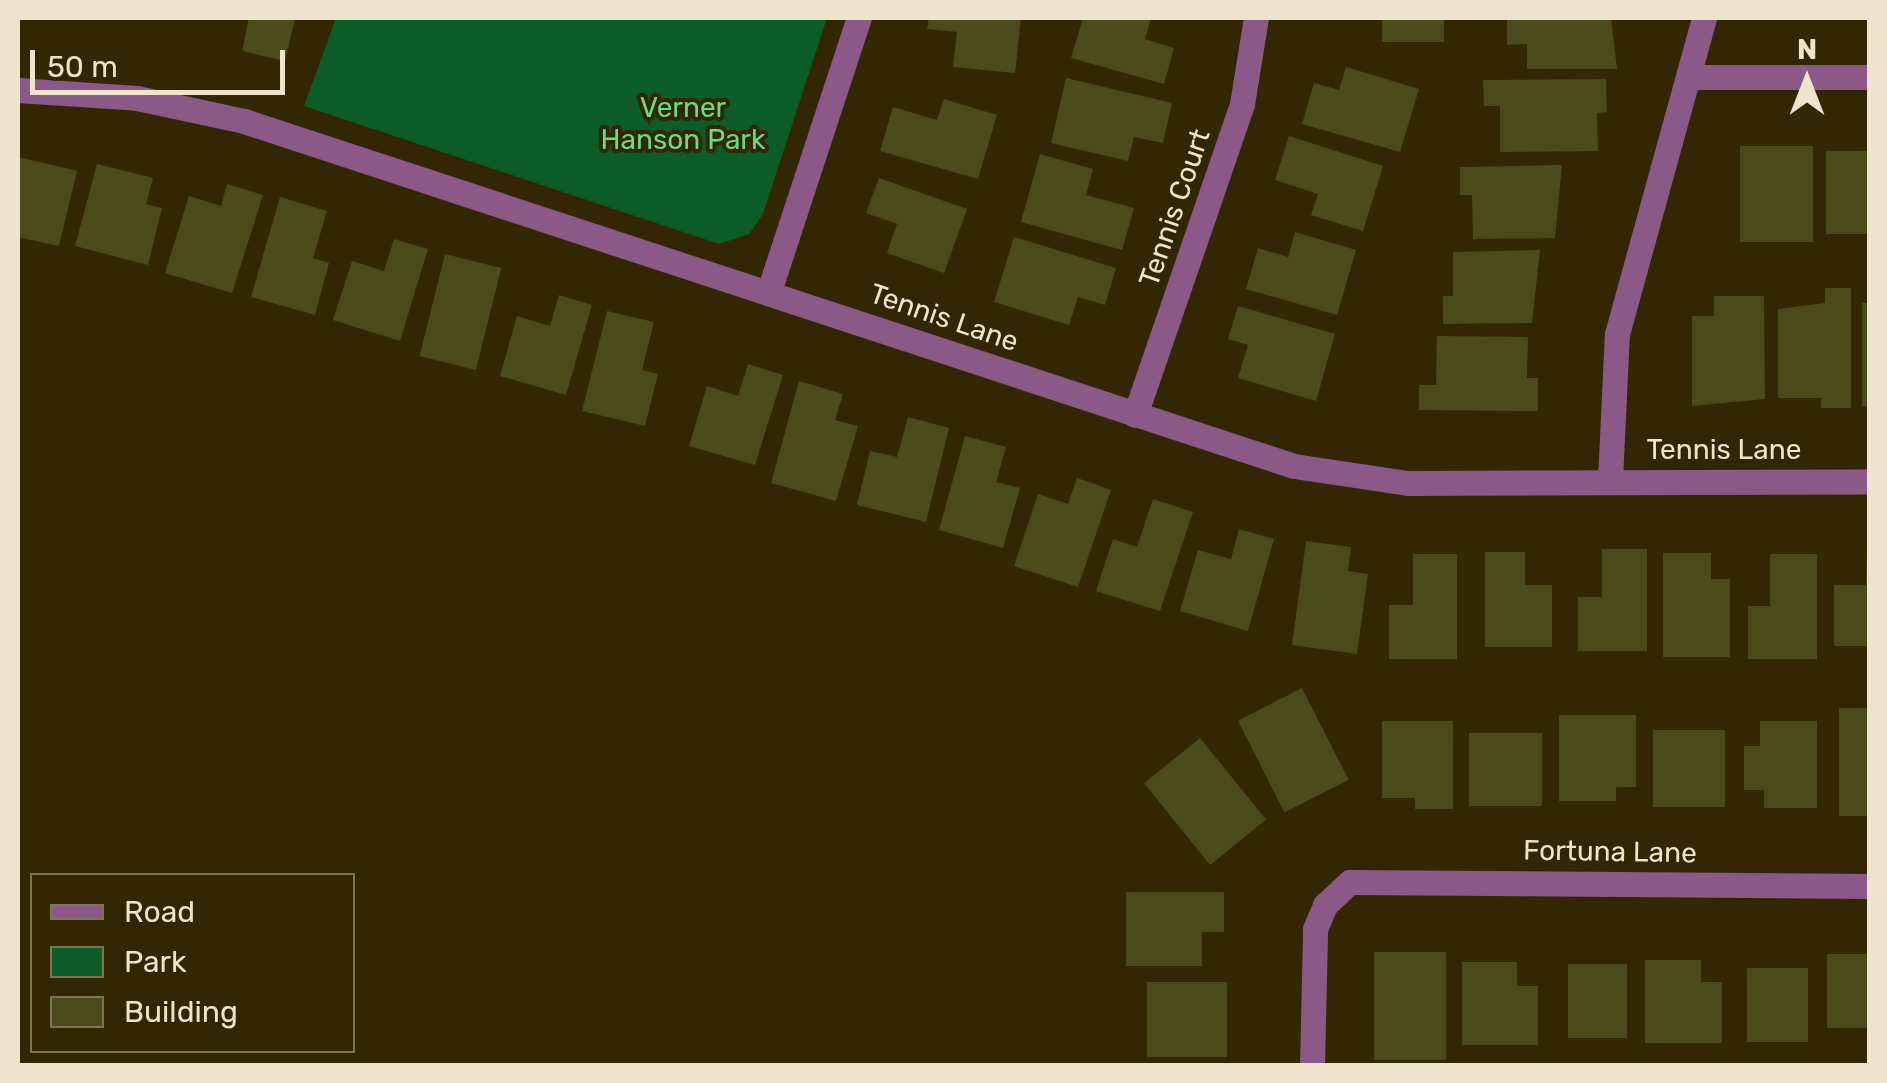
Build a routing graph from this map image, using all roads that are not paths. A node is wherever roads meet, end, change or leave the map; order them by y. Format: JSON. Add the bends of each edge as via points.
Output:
{"nodes":[{"id":1,"x":859,"y":18,"type":"edge"},
{"id":2,"x":1256,"y":18,"type":"edge"},
{"id":3,"x":1704,"y":18,"type":"edge"},
{"id":4,"x":1870,"y":76,"type":"edge"},
{"id":5,"x":1692,"y":77,"type":"junction"},
{"id":6,"x":18,"y":90,"type":"edge"},
{"id":7,"x":769,"y":291,"type":"junction"},
{"id":8,"x":1135,"y":414,"type":"junction"},
{"id":9,"x":1610,"y":480,"type":"junction"},
{"id":10,"x":1870,"y":480,"type":"edge"},
{"id":11,"x":1870,"y":886,"type":"edge"},
{"id":12,"x":1312,"y":1066,"type":"edge"}],
"edges":[{"from":1,"to":7,"type":"street"},
{"from":2,"to":8,"type":"street","name":"Tennis Court","via":[[1242,104]]},
{"from":3,"to":5,"type":"street"},
{"from":4,"to":5,"type":"street"},
{"from":5,"to":9,"type":"street","via":[[1617,334]]},
{"from":6,"to":7,"type":"street","name":"Tennis Lane","via":[[137,98],[244,121]]},
{"from":7,"to":8,"type":"street","name":"Tennis Lane"},
{"from":8,"to":9,"type":"street","name":"Tennis Lane","via":[[1294,466],[1408,483]]},
{"from":9,"to":10,"type":"street","name":"Tennis Lane"},
{"from":11,"to":12,"type":"street","name":"Fortuna Lane","via":[[1350,882],[1325,905],[1315,929]]}]}
